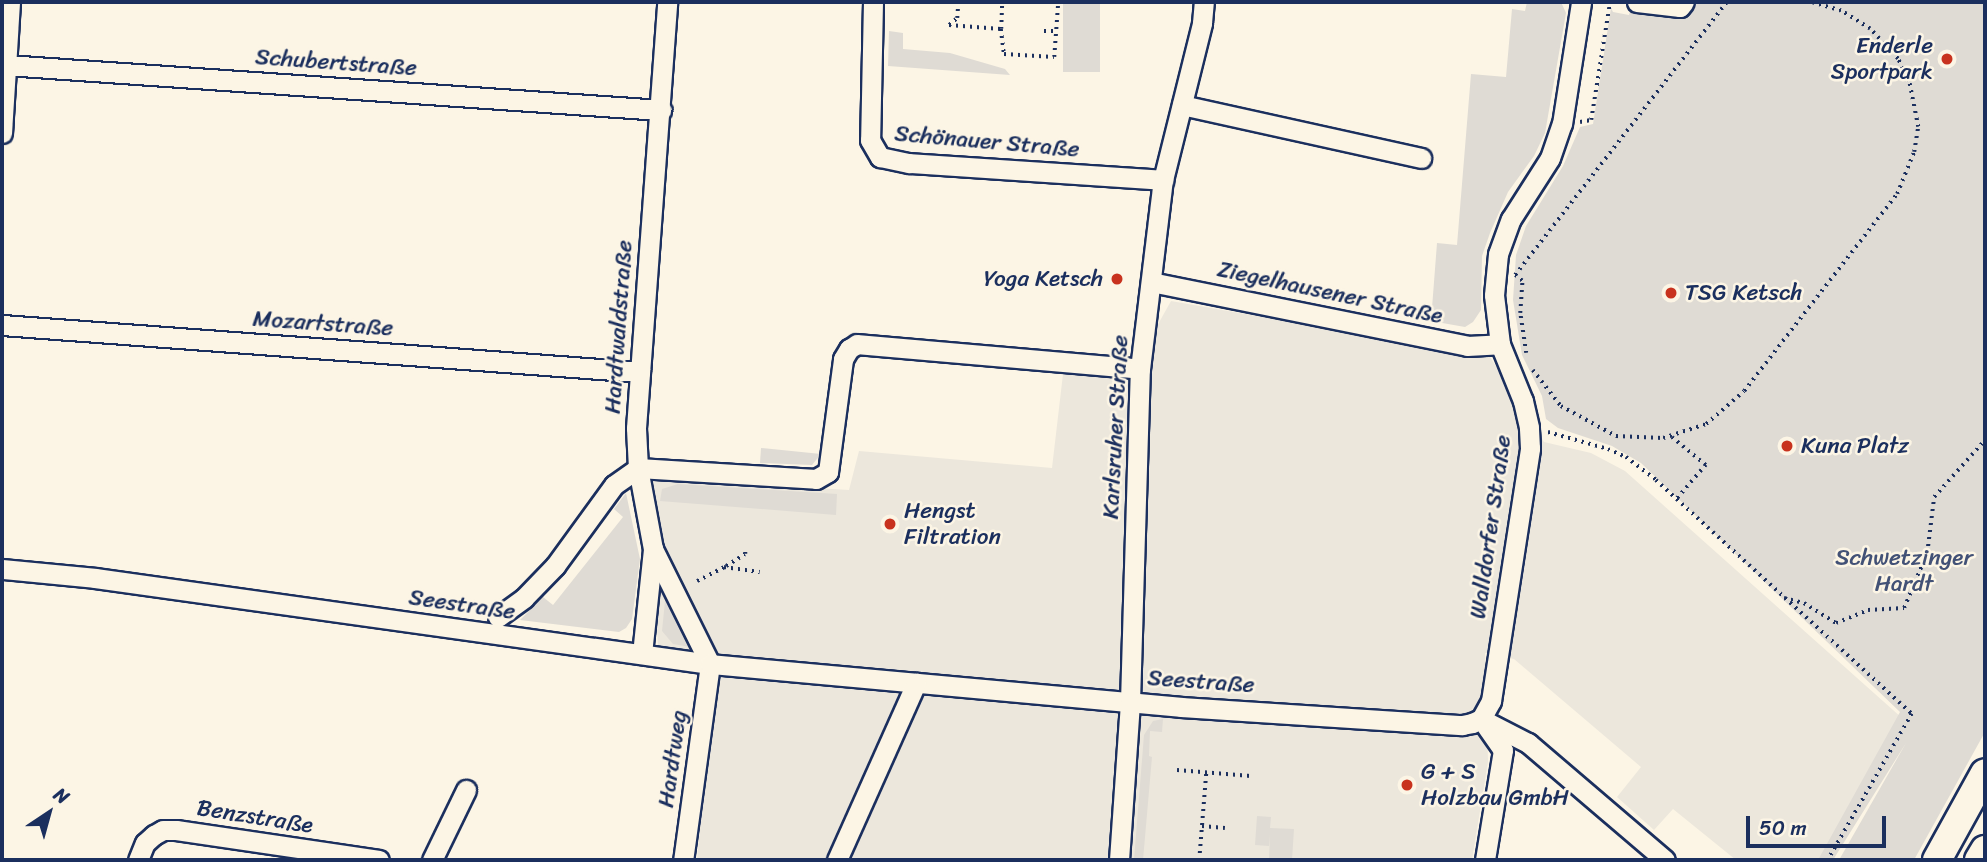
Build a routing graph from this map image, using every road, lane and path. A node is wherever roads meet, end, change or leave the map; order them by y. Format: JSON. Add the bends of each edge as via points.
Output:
{"nodes":[{"id":1,"x":10,"y":2,"type":"edge"},
{"id":2,"x":667,"y":2,"type":"edge"},
{"id":3,"x":873,"y":2,"type":"edge"},
{"id":4,"x":958,"y":2,"type":"edge"},
{"id":5,"x":1002,"y":2,"type":"edge"},
{"id":6,"x":1058,"y":2,"type":"edge"},
{"id":7,"x":1204,"y":2,"type":"edge"},
{"id":8,"x":1581,"y":2,"type":"edge"},
{"id":9,"x":1610,"y":2,"type":"edge"},
{"id":10,"x":1637,"y":2,"type":"edge"},
{"id":11,"x":1684,"y":2,"type":"edge"},
{"id":12,"x":1727,"y":2,"type":"edge"},
{"id":13,"x":1809,"y":2,"type":"edge"},
{"id":14,"x":1001,"y":29,"type":"junction"},
{"id":15,"x":1044,"y":31,"type":"dead end"},
{"id":16,"x":1055,"y":31,"type":"junction"},
{"id":17,"x":6,"y":65,"type":"junction"},
{"id":18,"x":1182,"y":105,"type":"junction"},
{"id":19,"x":661,"y":110,"type":"junction"},
{"id":20,"x":1577,"y":122,"type":"dead end"},
{"id":21,"x":2,"y":133,"type":"edge"},
{"id":22,"x":1421,"y":158,"type":"dead end"},
{"id":23,"x":1163,"y":180,"type":"junction"},
{"id":24,"x":1151,"y":282,"type":"junction"},
{"id":25,"x":2,"y":325,"type":"edge"},
{"id":26,"x":1500,"y":344,"type":"junction"},
{"id":27,"x":1140,"y":369,"type":"junction"},
{"id":28,"x":640,"y":372,"type":"junction"},
{"id":29,"x":1530,"y":427,"type":"junction"},
{"id":30,"x":1670,"y":436,"type":"junction"},
{"id":31,"x":1985,"y":440,"type":"edge"},
{"id":32,"x":638,"y":468,"type":"junction"},
{"id":33,"x":1677,"y":499,"type":"junction"},
{"id":34,"x":745,"y":548,"type":"dead end"},
{"id":35,"x":653,"y":549,"type":"junction"},
{"id":36,"x":724,"y":567,"type":"junction"},
{"id":37,"x":2,"y":569,"type":"edge"},
{"id":38,"x":760,"y":572,"type":"dead end"},
{"id":39,"x":697,"y":581,"type":"dead end"},
{"id":40,"x":1782,"y":598,"type":"junction"},
{"id":41,"x":498,"y":617,"type":"dead end"},
{"id":42,"x":642,"y":654,"type":"junction"},
{"id":43,"x":710,"y":664,"type":"junction"},
{"id":44,"x":916,"y":683,"type":"junction"},
{"id":45,"x":1130,"y":702,"type":"junction"},
{"id":46,"x":1481,"y":719,"type":"junction"},
{"id":47,"x":1177,"y":770,"type":"dead end"},
{"id":48,"x":1206,"y":773,"type":"junction"},
{"id":49,"x":1985,"y":773,"type":"edge"},
{"id":50,"x":1251,"y":776,"type":"dead end"},
{"id":51,"x":466,"y":790,"type":"dead end"},
{"id":52,"x":1202,"y":826,"type":"junction"},
{"id":53,"x":1224,"y":828,"type":"dead end"},
{"id":54,"x":1985,"y":850,"type":"edge"},
{"id":55,"x":138,"y":860,"type":"edge"},
{"id":56,"x":380,"y":860,"type":"edge"},
{"id":57,"x":432,"y":860,"type":"edge"},
{"id":58,"x":683,"y":860,"type":"edge"},
{"id":59,"x":837,"y":860,"type":"edge"},
{"id":60,"x":1119,"y":860,"type":"edge"},
{"id":61,"x":1199,"y":860,"type":"edge"},
{"id":62,"x":1485,"y":860,"type":"edge"},
{"id":63,"x":1665,"y":860,"type":"edge"},
{"id":64,"x":1828,"y":860,"type":"edge"},
{"id":65,"x":1937,"y":860,"type":"edge"},
{"id":66,"x":1979,"y":860,"type":"edge"}],
"edges":[{"from":1,"to":17,"type":"street"},
{"from":2,"to":19,"type":"street","name":"Hardtwaldstraße"},
{"from":3,"to":23,"type":"street","name":"Schönauer Straße","via":[[870,140],[880,157],[909,163]]},
{"from":4,"to":14,"type":"path","via":[[957,18],[949,25]]},
{"from":5,"to":14,"type":"path"},
{"from":6,"to":16,"type":"path"},
{"from":7,"to":18,"type":"street","name":"Karlsruher Straße"},
{"from":8,"to":26,"type":"street","name":"Walldorfer Straße","via":[[1562,124],[1549,158],[1511,219],[1498,254],[1494,295]]},
{"from":9,"to":20,"type":"path","via":[[1591,120]]},
{"from":10,"to":11,"type":"street","via":[[1680,7]]},
{"from":12,"to":30,"type":"path","via":[[1515,275],[1522,281],[1520,321],[1528,360],[1547,392],[1579,419],[1616,436]]},
{"from":13,"to":30,"type":"path","via":[[1857,20],[1898,59],[1915,106],[1914,152],[1897,194],[1744,391],[1706,424]]},
{"from":14,"to":16,"type":"path","via":[[1004,54],[1054,57]]},
{"from":15,"to":16,"type":"path"},
{"from":17,"to":19,"type":"street","name":"Schubertstraße"},
{"from":17,"to":21,"type":"street"},
{"from":18,"to":22,"type":"street"},
{"from":18,"to":23,"type":"street","name":"Karlsruher Straße"},
{"from":19,"to":28,"type":"street","name":"Hardtwaldstraße"},
{"from":23,"to":24,"type":"street","name":"Karlsruher Straße"},
{"from":24,"to":26,"type":"street","name":"Ziegelhausener Straße","via":[[1467,346]]},
{"from":24,"to":27,"type":"street","name":"Karlsruher Straße"},
{"from":25,"to":28,"type":"street","name":"Mozartstraße"},
{"from":26,"to":29,"type":"street","name":"Walldorfer Straße"},
{"from":27,"to":32,"type":"street","via":[[857,344],[843,359],[832,462],[828,472],[816,479]]},
{"from":27,"to":45,"type":"street","name":"Karlsruher Straße"},
{"from":28,"to":32,"type":"street","name":"Hardtwaldstraße"},
{"from":29,"to":33,"type":"path","via":[[1626,457]]},
{"from":29,"to":46,"type":"street","name":"Walldorfer Straße","via":[[1491,701]]},
{"from":30,"to":33,"type":"path","via":[[1706,465]]},
{"from":31,"to":40,"type":"path","via":[[1934,497],[1927,553],[1904,608],[1868,610],[1836,623],[1804,603]]},
{"from":32,"to":35,"type":"street","name":"Hardtwaldstraße"},
{"from":32,"to":41,"type":"street","via":[[614,485],[555,566]]},
{"from":33,"to":40,"type":"path"},
{"from":34,"to":36,"type":"path","via":[[745,554]]},
{"from":35,"to":42,"type":"street","name":"Hardtwaldstraße"},
{"from":35,"to":43,"type":"street"},
{"from":36,"to":38,"type":"path"},
{"from":36,"to":39,"type":"path"},
{"from":37,"to":42,"type":"street","name":"Seestraße"},
{"from":40,"to":64,"type":"path","via":[[1912,714]]},
{"from":42,"to":43,"type":"street","name":"Seestraße"},
{"from":43,"to":44,"type":"street","name":"Seestraße"},
{"from":43,"to":58,"type":"street","name":"Hardtweg"},
{"from":44,"to":45,"type":"street","name":"Seestraße"},
{"from":44,"to":59,"type":"street"},
{"from":45,"to":46,"type":"street","name":"Seestraße","via":[[1462,726]]},
{"from":45,"to":60,"type":"street","name":"Karlsruher Straße"},
{"from":46,"to":62,"type":"street","via":[[1503,750]]},
{"from":46,"to":63,"type":"street","via":[[1528,743]]},
{"from":47,"to":48,"type":"path"},
{"from":48,"to":50,"type":"path"},
{"from":48,"to":52,"type":"path"},
{"from":49,"to":65,"type":"highway"},
{"from":51,"to":57,"type":"street"},
{"from":52,"to":53,"type":"path"},
{"from":52,"to":61,"type":"path"},
{"from":54,"to":66,"type":"highway"},
{"from":55,"to":56,"type":"street","name":"Benzstraße","via":[[154,835],[176,830]]}]}
